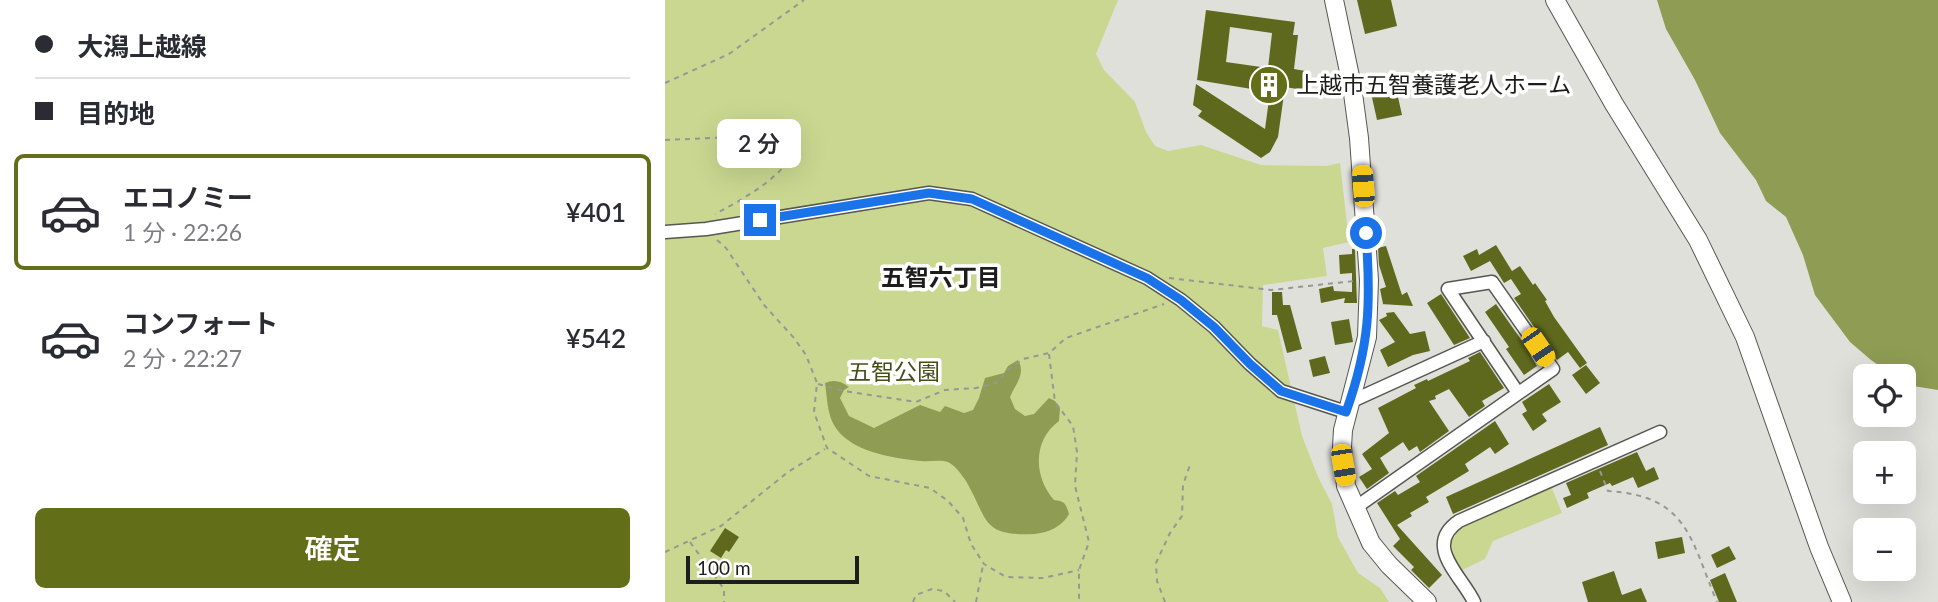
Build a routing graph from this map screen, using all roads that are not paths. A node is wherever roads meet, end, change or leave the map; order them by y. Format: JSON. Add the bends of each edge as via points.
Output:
{"nodes":[{"id":1,"x":1334,"y":0,"type":"edge"},
{"id":2,"x":1555,"y":0,"type":"edge"},
{"id":3,"x":665,"y":232,"type":"edge"},
{"id":4,"x":1484,"y":341,"type":"junction"},
{"id":5,"x":1518,"y":393,"type":"junction"},
{"id":6,"x":1348,"y":407,"type":"junction"},
{"id":7,"x":1660,"y":432,"type":"dead end"},
{"id":8,"x":1355,"y":508,"type":"junction"},
{"id":9,"x":1427,"y":602,"type":"edge"},
{"id":10,"x":1474,"y":602,"type":"edge"},
{"id":11,"x":1842,"y":602,"type":"edge"}],
"edges":[{"from":1,"to":6,"type":"street","via":[[1359,138],[1370,280],[1367,337]]},
{"from":2,"to":11,"type":"street","via":[[1698,240],[1745,337]]},
{"from":3,"to":6,"type":"street","via":[[929,193],[972,199],[1147,278],[1214,327],[1281,391]]},
{"from":4,"to":5,"type":"street"},
{"from":4,"to":5,"type":"street","via":[[1448,289],[1492,282],[1553,369]]},
{"from":4,"to":6,"type":"street"},
{"from":5,"to":8,"type":"street"},
{"from":6,"to":8,"type":"street","via":[[1343,465]]},
{"from":7,"to":10,"type":"street","via":[[1450,527],[1445,556]]},
{"from":8,"to":9,"type":"street","via":[[1371,544]]}]}
